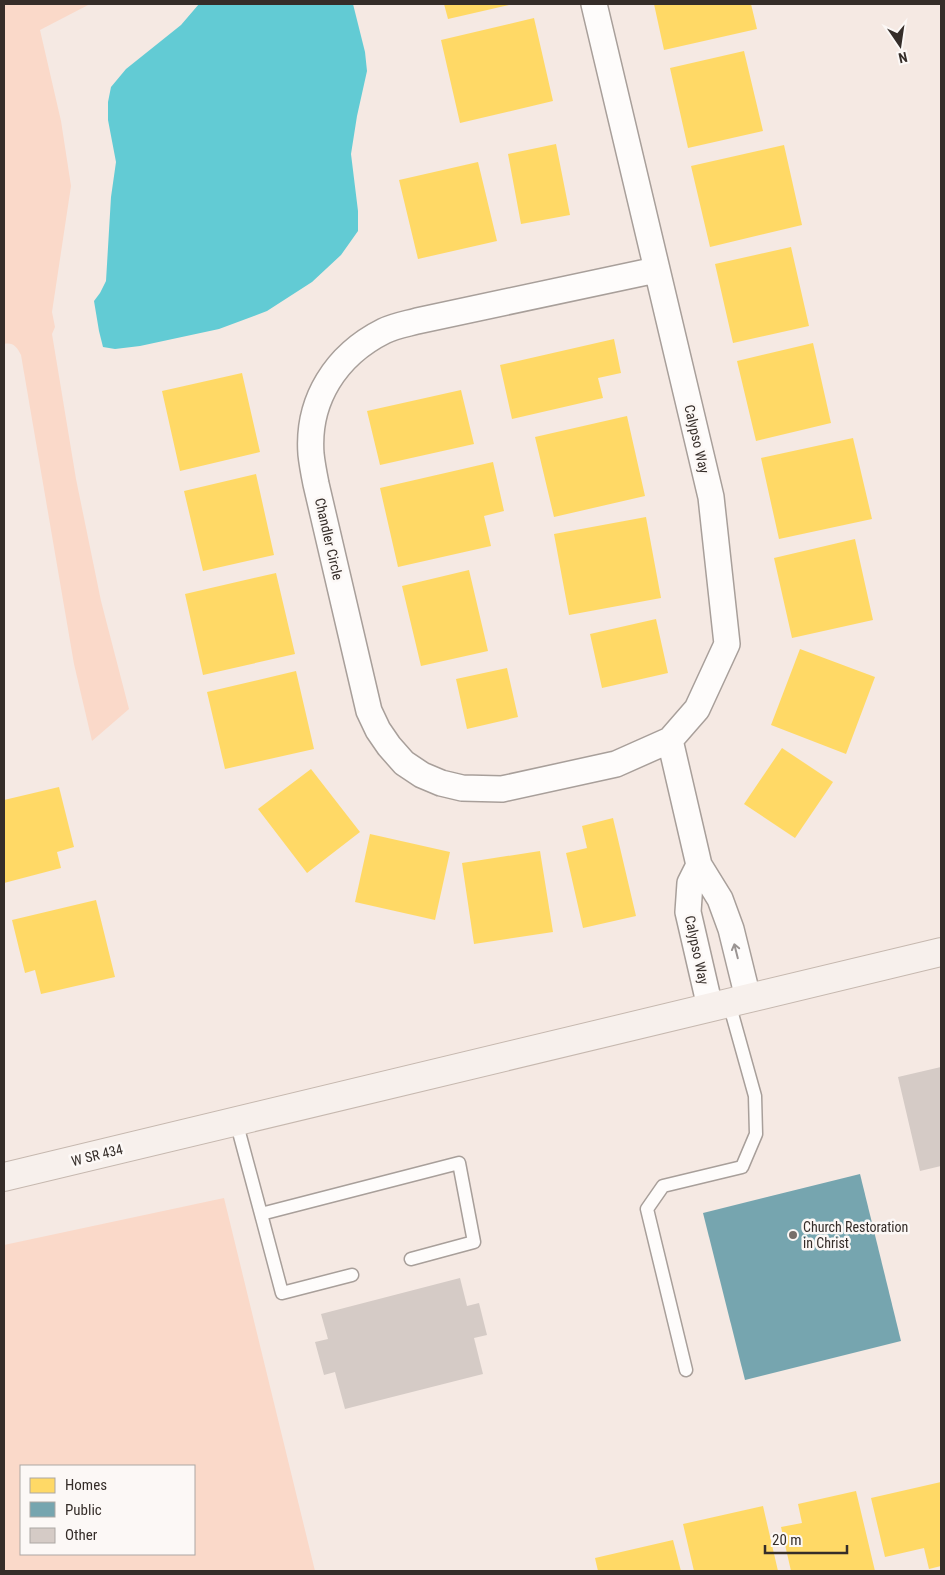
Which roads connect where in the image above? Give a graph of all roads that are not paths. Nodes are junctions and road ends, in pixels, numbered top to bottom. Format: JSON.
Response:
{"nodes":[{"id":1,"x":594,"y":4,"type":"edge"},
{"id":2,"x":656,"y":270,"type":"junction"},
{"id":3,"x":670,"y":740,"type":"junction"},
{"id":4,"x":699,"y":865,"type":"junction"},
{"id":5,"x":941,"y":952,"type":"edge"},
{"id":6,"x":729,"y":1002,"type":"junction"},
{"id":7,"x":236,"y":1121,"type":"junction"},
{"id":8,"x":4,"y":1177,"type":"edge"},
{"id":9,"x":261,"y":1214,"type":"junction"},
{"id":10,"x":412,"y":1258,"type":"dead end"},
{"id":11,"x":352,"y":1275,"type":"dead end"},
{"id":12,"x":686,"y":1370,"type":"dead end"}],
"edges":[{"from":1,"to":2,"type":"street","name":"Calypso Way"},
{"from":2,"to":3,"type":"street","name":"Calypso Way"},
{"from":2,"to":3,"type":"street","name":"Chandler Circle"},
{"from":3,"to":4,"type":"street"},
{"from":6,"to":4,"type":"street","one_way":true},
{"from":4,"to":6,"type":"street","name":"Calypso Way"},
{"from":5,"to":6,"type":"main road","name":"W SR 434"},
{"from":6,"to":7,"type":"main road","name":"W SR 434"},
{"from":6,"to":12,"type":"lane"},
{"from":7,"to":8,"type":"main road","name":"W SR 434"},
{"from":7,"to":9,"type":"lane"},
{"from":9,"to":10,"type":"lane"},
{"from":9,"to":11,"type":"lane"}]}
